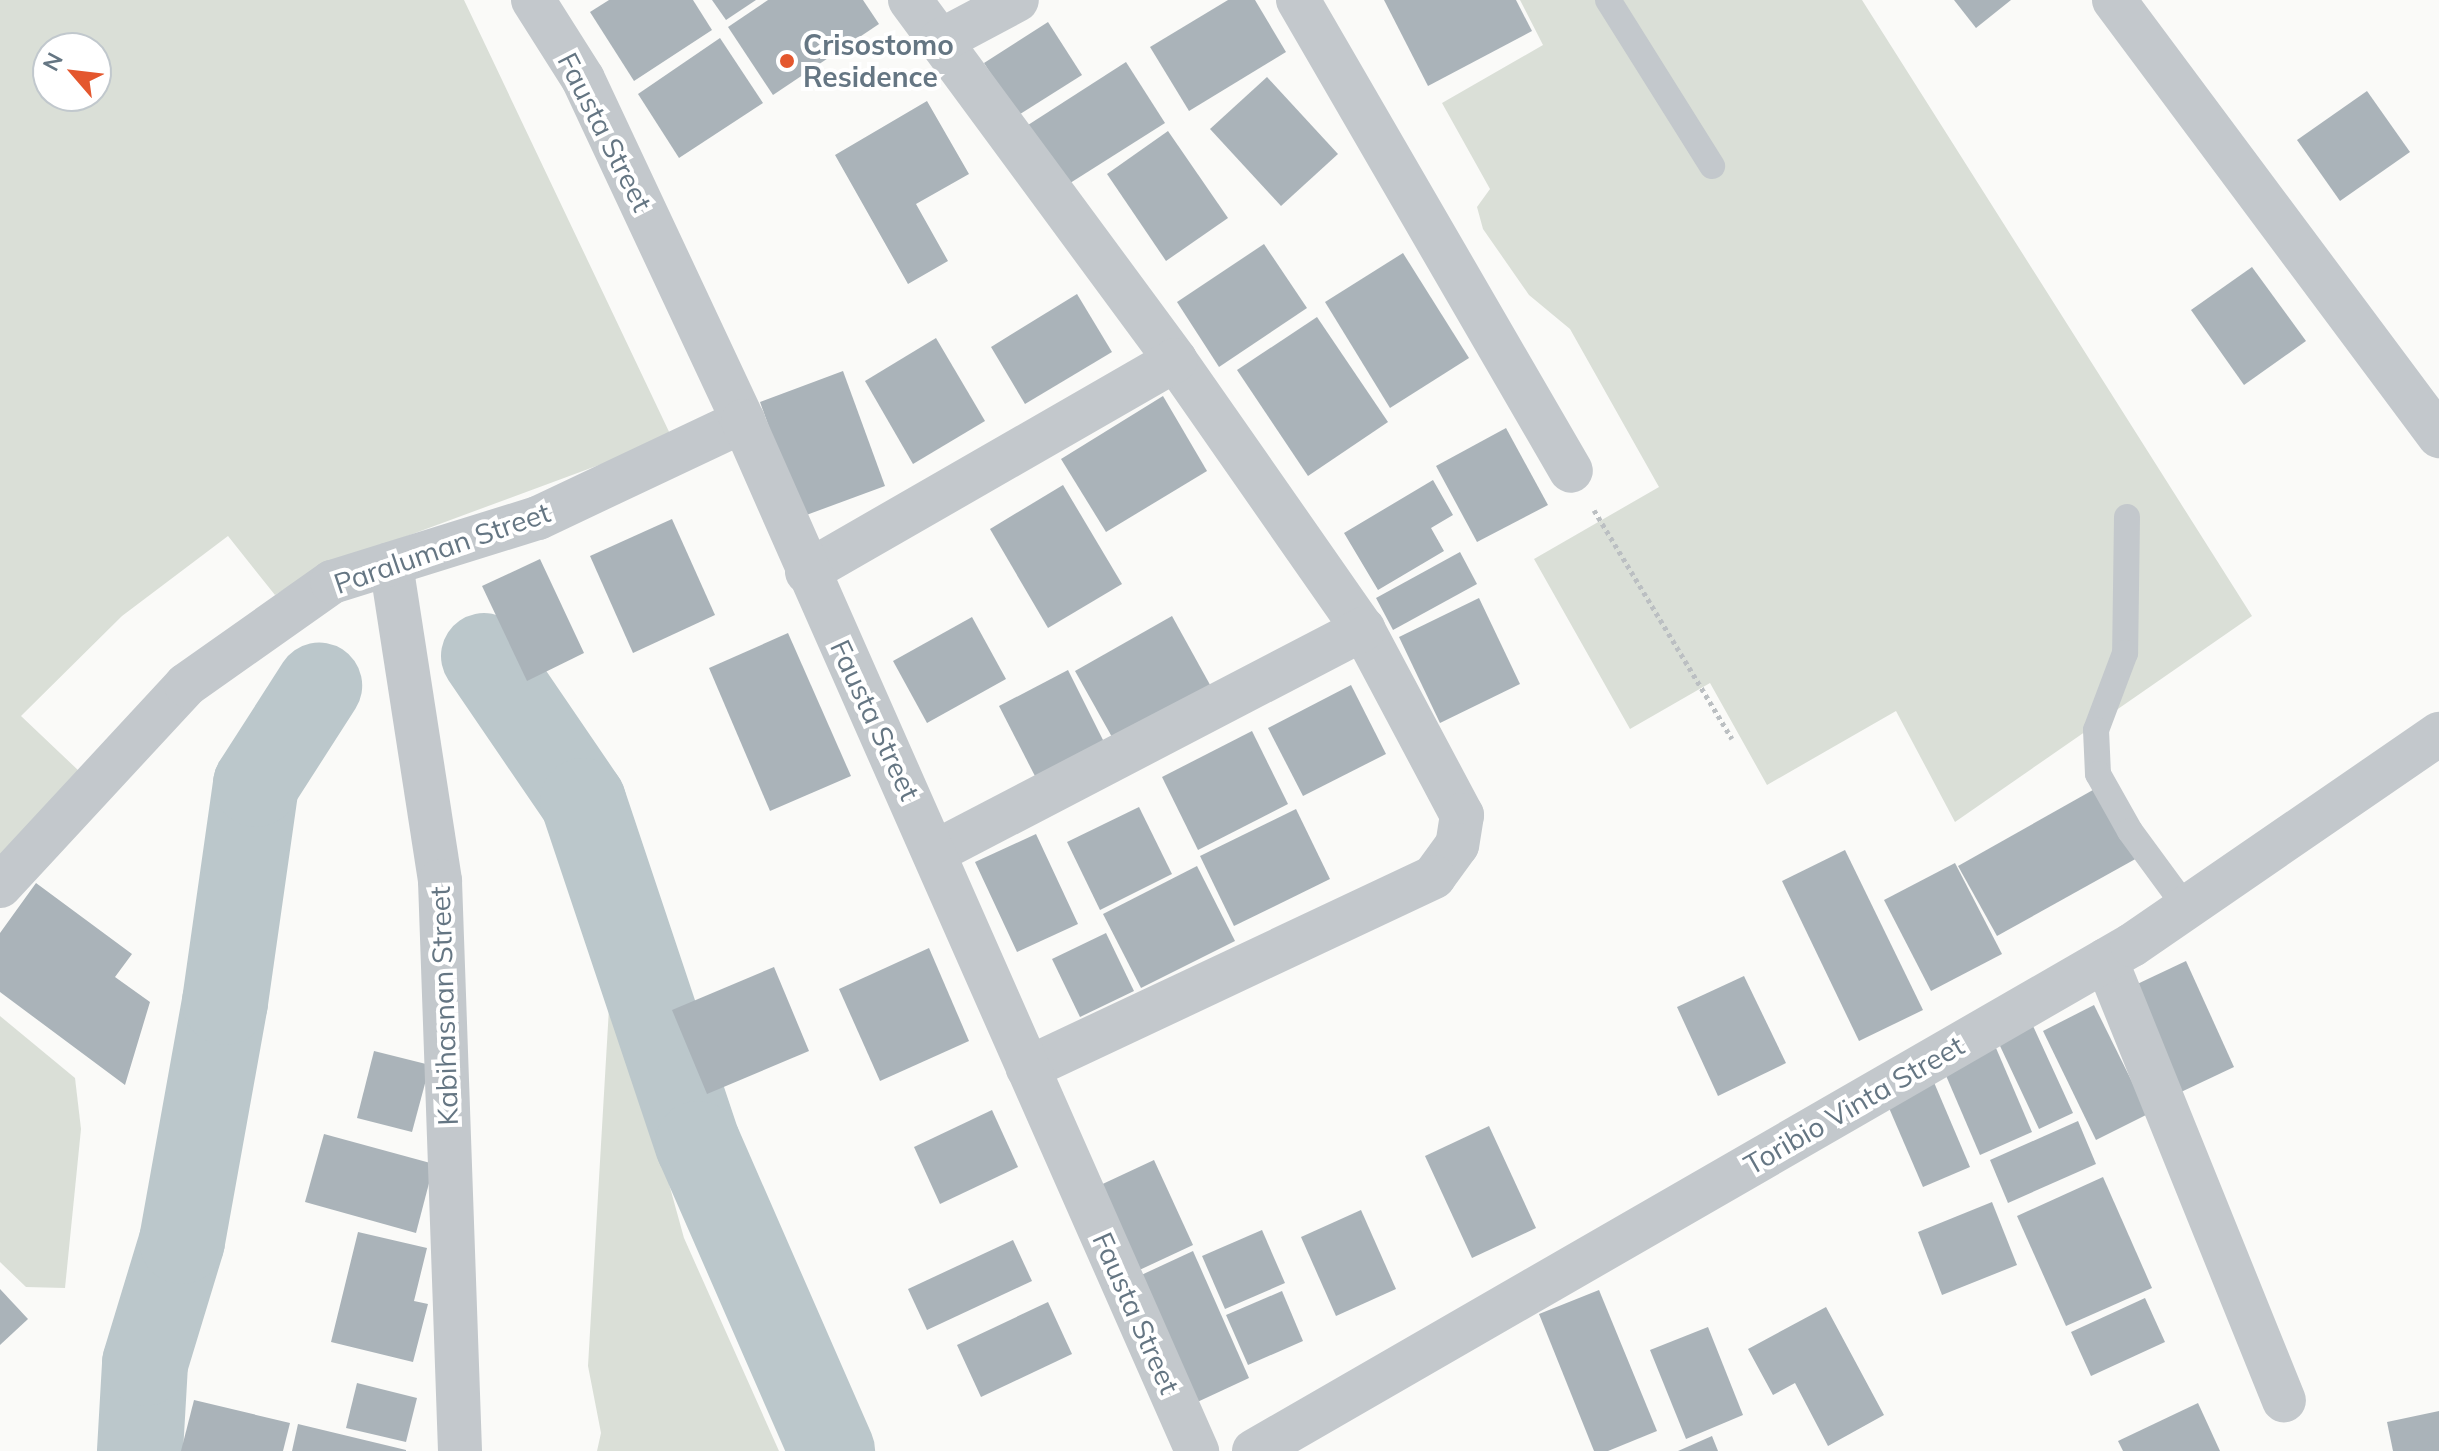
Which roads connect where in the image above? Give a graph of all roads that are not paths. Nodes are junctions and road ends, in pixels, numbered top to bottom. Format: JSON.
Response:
{"nodes":[{"id":1,"x":533,"y":0,"type":"edge"},
{"id":2,"x":910,"y":0,"type":"edge"},
{"id":3,"x":1017,"y":0,"type":"edge"},
{"id":4,"x":1298,"y":0,"type":"edge"},
{"id":5,"x":1608,"y":0,"type":"edge"},
{"id":6,"x":2114,"y":0,"type":"edge"},
{"id":7,"x":940,"y":41,"type":"junction"},
{"id":8,"x":1712,"y":166,"type":"dead end"},
{"id":9,"x":1175,"y":360,"type":"junction"},
{"id":10,"x":743,"y":421,"type":"junction"},
{"id":11,"x":2439,"y":436,"type":"edge"},
{"id":12,"x":1571,"y":471,"type":"road end"},
{"id":13,"x":2127,"y":517,"type":"dead end"},
{"id":14,"x":391,"y":564,"type":"junction"},
{"id":15,"x":807,"y":572,"type":"junction"},
{"id":16,"x":1363,"y":629,"type":"junction"},
{"id":17,"x":2439,"y":734,"type":"edge"},
{"id":18,"x":935,"y":852,"type":"junction"},
{"id":19,"x":0,"y":886,"type":"edge"},
{"id":20,"x":2185,"y":906,"type":"junction"},
{"id":21,"x":2106,"y":960,"type":"junction"},
{"id":22,"x":1028,"y":1068,"type":"junction"},
{"id":23,"x":2284,"y":1400,"type":"dead end"},
{"id":24,"x":460,"y":1451,"type":"edge"},
{"id":25,"x":1197,"y":1451,"type":"edge"},
{"id":26,"x":1254,"y":1451,"type":"edge"}],
"edges":[{"from":1,"to":10,"type":"street","name":"Fausta Street"},
{"from":2,"to":7,"type":"street"},
{"from":3,"to":7,"type":"street"},
{"from":4,"to":12,"type":"street"},
{"from":5,"to":8,"type":"lane"},
{"from":6,"to":11,"type":"street"},
{"from":7,"to":9,"type":"street"},
{"from":9,"to":15,"type":"street"},
{"from":9,"to":16,"type":"street"},
{"from":10,"to":14,"type":"street","name":"Paraluman Street"},
{"from":10,"to":15,"type":"street","name":"Fausta Street"},
{"from":13,"to":20,"type":"lane"},
{"from":14,"to":19,"type":"street","name":"Paraluman Street"},
{"from":14,"to":24,"type":"street","name":"Kabihasnan Street"},
{"from":15,"to":18,"type":"street","name":"Fausta Street"},
{"from":16,"to":18,"type":"street"},
{"from":16,"to":22,"type":"street"},
{"from":17,"to":20,"type":"street","name":"Toribio Vinta Street"},
{"from":18,"to":22,"type":"street","name":"Fausta Street"},
{"from":20,"to":21,"type":"street","name":"Toribio Vinta Street"},
{"from":21,"to":23,"type":"street"},
{"from":21,"to":26,"type":"street","name":"Toribio Vinta Street"},
{"from":22,"to":25,"type":"street","name":"Fausta Street"}]}
